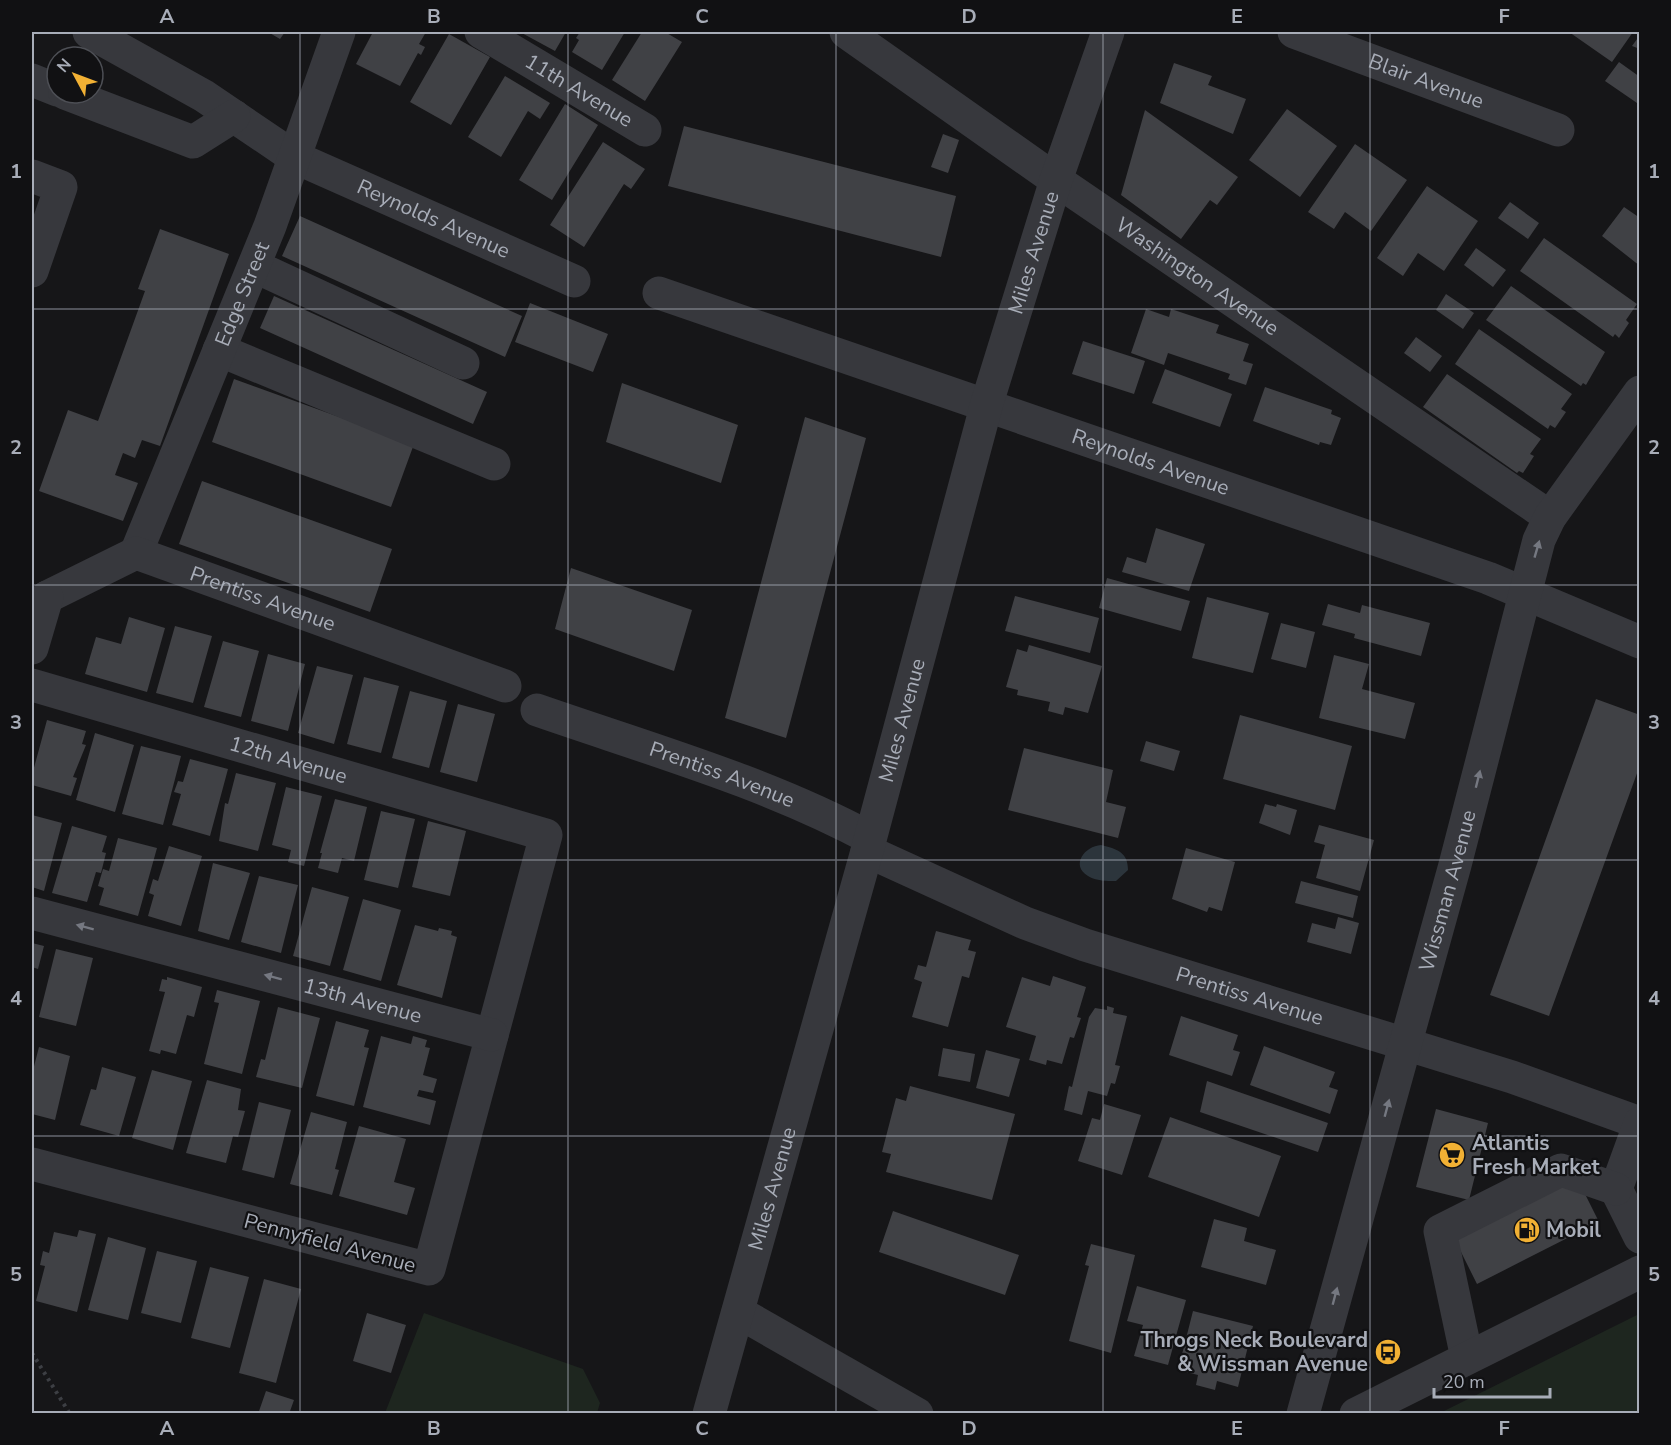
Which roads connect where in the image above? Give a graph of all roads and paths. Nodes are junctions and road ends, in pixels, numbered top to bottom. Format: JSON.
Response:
{"nodes":[{"id":1,"x":88,"y":32,"type":"edge"},
{"id":2,"x":339,"y":32,"type":"edge"},
{"id":3,"x":481,"y":32,"type":"edge"},
{"id":4,"x":846,"y":32,"type":"edge"},
{"id":5,"x":1108,"y":32,"type":"edge"},
{"id":6,"x":1294,"y":32,"type":"edge"},
{"id":7,"x":96,"y":105,"type":"edge"},
{"id":8,"x":234,"y":116,"type":"junction"},
{"id":9,"x":645,"y":130,"type":"dead end"},
{"id":10,"x":1558,"y":130,"type":"dead end"},
{"id":11,"x":294,"y":157,"type":"junction"},
{"id":12,"x":32,"y":176,"type":"edge"},
{"id":13,"x":1056,"y":180,"type":"junction"},
{"id":14,"x":35,"y":250,"type":"edge"},
{"id":15,"x":254,"y":266,"type":"junction"},
{"id":16,"x":574,"y":281,"type":"dead end"},
{"id":17,"x":659,"y":292,"type":"dead end"},
{"id":18,"x":219,"y":350,"type":"junction"},
{"id":19,"x":464,"y":363,"type":"dead end"},
{"id":20,"x":1640,"y":392,"type":"edge"},
{"id":21,"x":987,"y":403,"type":"junction"},
{"id":22,"x":494,"y":464,"type":"dead end"},
{"id":23,"x":1550,"y":517,"type":"junction"},
{"id":24,"x":136,"y":553,"type":"junction"},
{"id":25,"x":39,"y":589,"type":"edge"},
{"id":26,"x":1525,"y":594,"type":"junction"},
{"id":27,"x":1640,"y":642,"type":"edge"},
{"id":28,"x":32,"y":648,"type":"edge"},
{"id":29,"x":32,"y":685,"type":"edge"},
{"id":30,"x":505,"y":686,"type":"dead end"},
{"id":31,"x":537,"y":710,"type":"dead end"},
{"id":32,"x":868,"y":844,"type":"junction"},
{"id":33,"x":32,"y":913,"type":"edge"},
{"id":34,"x":492,"y":1035,"type":"junction"},
{"id":35,"x":1405,"y":1044,"type":"junction"},
{"id":36,"x":1640,"y":1123,"type":"edge"},
{"id":37,"x":32,"y":1164,"type":"edge"},
{"id":38,"x":1616,"y":1189,"type":"junction"},
{"id":39,"x":1640,"y":1237,"type":"edge"},
{"id":40,"x":1640,"y":1272,"type":"edge"},
{"id":41,"x":738,"y":1312,"type":"junction"},
{"id":42,"x":32,"y":1353,"type":"edge"},
{"id":43,"x":1467,"y":1358,"type":"junction"},
{"id":44,"x":70,"y":1413,"type":"edge"},
{"id":45,"x":709,"y":1413,"type":"edge"},
{"id":46,"x":917,"y":1413,"type":"edge"},
{"id":47,"x":1303,"y":1413,"type":"edge"},
{"id":48,"x":1356,"y":1413,"type":"edge"}],
"edges":[{"from":1,"to":8,"type":"street","name":"Reynolds Avenue"},
{"from":2,"to":11,"type":"street","name":"Edge Street"},
{"from":3,"to":9,"type":"street","name":"11th Avenue"},
{"from":4,"to":13,"type":"street","name":"Washington Avenue"},
{"from":5,"to":13,"type":"street","name":"Miles Avenue"},
{"from":6,"to":10,"type":"street","name":"Blair Avenue"},
{"from":7,"to":8,"type":"street"},
{"from":8,"to":11,"type":"street","name":"Reynolds Avenue"},
{"from":11,"to":15,"type":"street","name":"Edge Street"},
{"from":11,"to":16,"type":"street","name":"Reynolds Avenue"},
{"from":12,"to":14,"type":"street"},
{"from":13,"to":21,"type":"street","name":"Miles Avenue"},
{"from":13,"to":23,"type":"street","name":"Washington Avenue"},
{"from":15,"to":18,"type":"street","name":"Edge Street"},
{"from":15,"to":19,"type":"street"},
{"from":17,"to":21,"type":"street","name":"Reynolds Avenue"},
{"from":18,"to":22,"type":"street"},
{"from":18,"to":24,"type":"street","name":"Edge Street"},
{"from":20,"to":23,"type":"street","name":"Wissman Avenue"},
{"from":21,"to":26,"type":"street","name":"Reynolds Avenue"},
{"from":21,"to":32,"type":"street","name":"Miles Avenue"},
{"from":26,"to":23,"type":"street","name":"Wissman Avenue","one_way":true},
{"from":24,"to":25,"type":"street"},
{"from":24,"to":30,"type":"street","name":"Prentiss Avenue"},
{"from":25,"to":28,"type":"street"},
{"from":26,"to":27,"type":"street","name":"Reynolds Avenue"},
{"from":35,"to":26,"type":"street","name":"Wissman Avenue","one_way":true},
{"from":29,"to":34,"type":"street","name":"12th Avenue"},
{"from":31,"to":32,"type":"street","name":"Prentiss Avenue"},
{"from":32,"to":35,"type":"street","name":"Prentiss Avenue"},
{"from":32,"to":41,"type":"street","name":"Miles Avenue"},
{"from":34,"to":33,"type":"street","name":"13th Avenue","one_way":true},
{"from":34,"to":37,"type":"street","name":"Pennyfield Avenue"},
{"from":35,"to":36,"type":"street","name":"Prentiss Avenue"},
{"from":47,"to":35,"type":"street","name":"Wissman Avenue","one_way":true},
{"from":36,"to":38,"type":"street"},
{"from":38,"to":39,"type":"street"},
{"from":38,"to":43,"type":"street"},
{"from":40,"to":43,"type":"street"},
{"from":41,"to":45,"type":"street","name":"Miles Avenue"},
{"from":41,"to":46,"type":"street"},
{"from":42,"to":44,"type":"path"},
{"from":43,"to":48,"type":"street"}]}
